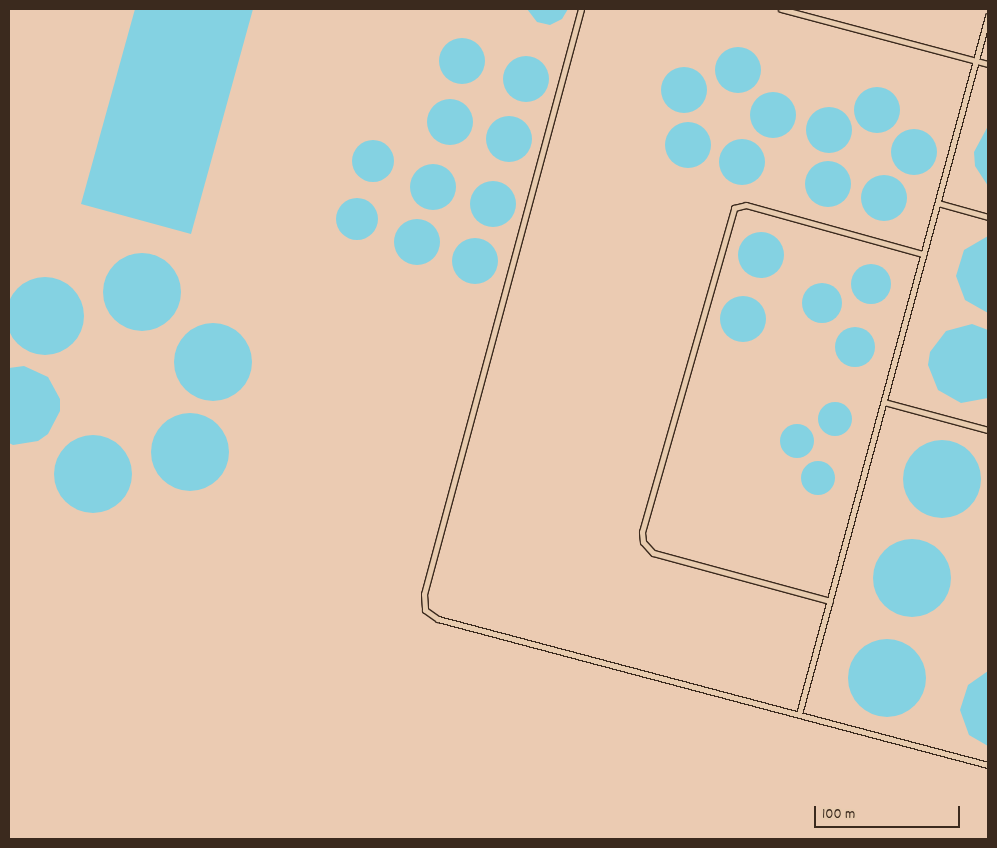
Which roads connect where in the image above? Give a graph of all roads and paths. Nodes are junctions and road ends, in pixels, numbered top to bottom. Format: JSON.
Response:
{"nodes":[{"id":1,"x":581,"y":9,"type":"edge"},
{"id":2,"x":781,"y":9,"type":"edge"},
{"id":3,"x":988,"y":16,"type":"edge"},
{"id":4,"x":977,"y":61,"type":"junction"},
{"id":5,"x":988,"y":64,"type":"edge"},
{"id":6,"x":938,"y":203,"type":"junction"},
{"id":7,"x":988,"y":217,"type":"edge"},
{"id":8,"x":923,"y":254,"type":"junction"},
{"id":9,"x":884,"y":402,"type":"junction"},
{"id":10,"x":988,"y":430,"type":"edge"},
{"id":11,"x":830,"y":601,"type":"junction"},
{"id":12,"x":799,"y":714,"type":"junction"},
{"id":13,"x":988,"y":765,"type":"edge"}],
"edges":[{"from":1,"to":12,"type":"lane"},
{"from":2,"to":4,"type":"lane"},
{"from":3,"to":4,"type":"lane"},
{"from":4,"to":5,"type":"lane"},
{"from":4,"to":6,"type":"lane"},
{"from":6,"to":7,"type":"lane"},
{"from":6,"to":8,"type":"lane"},
{"from":8,"to":9,"type":"lane"},
{"from":8,"to":11,"type":"lane"},
{"from":9,"to":10,"type":"lane"},
{"from":9,"to":11,"type":"lane"},
{"from":11,"to":12,"type":"lane"},
{"from":12,"to":13,"type":"lane"}]}
